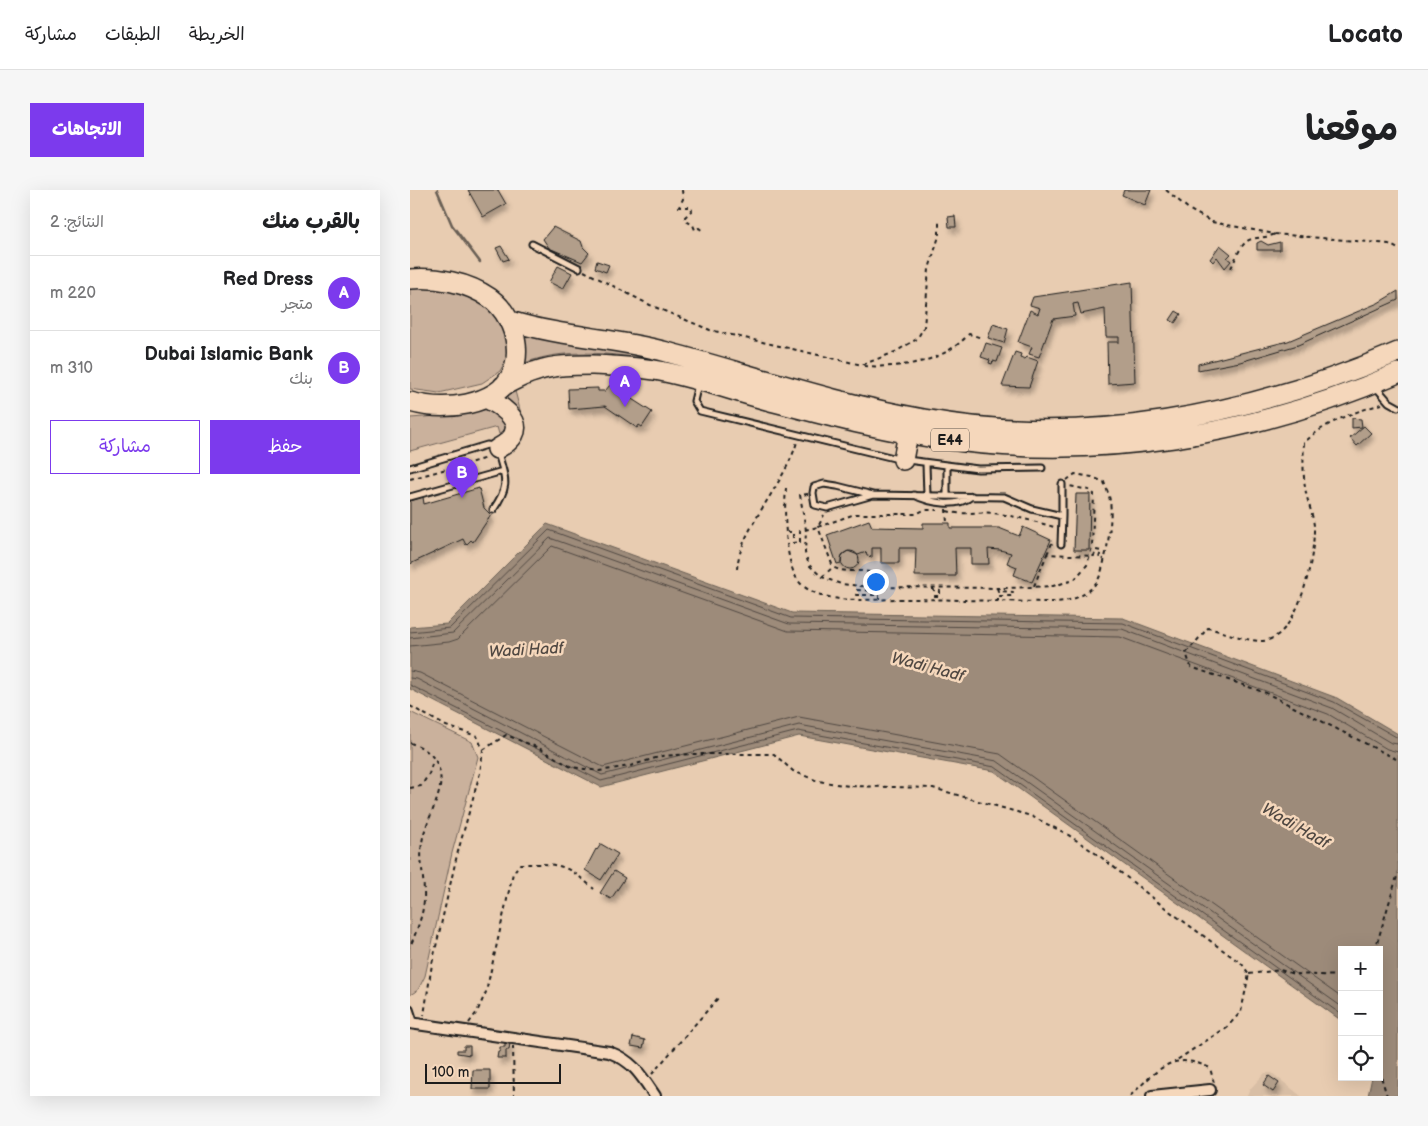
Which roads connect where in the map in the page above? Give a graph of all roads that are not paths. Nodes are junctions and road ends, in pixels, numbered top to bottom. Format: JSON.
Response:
{"nodes":[{"id":1,"x":532,"y":244,"type":"dead end"},
{"id":2,"x":579,"y":268,"type":"road end"},
{"id":3,"x":410,"y":279,"type":"edge"},
{"id":4,"x":510,"y":321,"type":"junction"},
{"id":5,"x":1398,"y":352,"type":"edge"},
{"id":6,"x":702,"y":372,"type":"junction"},
{"id":7,"x":1398,"y":373,"type":"edge"},
{"id":8,"x":1373,"y":384,"type":"junction"},
{"id":9,"x":503,"y":386,"type":"junction"},
{"id":10,"x":486,"y":398,"type":"junction"},
{"id":11,"x":410,"y":402,"type":"edge"},
{"id":12,"x":1398,"y":407,"type":"edge"},
{"id":13,"x":908,"y":433,"type":"junction"},
{"id":14,"x":494,"y":447,"type":"junction"},
{"id":15,"x":902,"y":460,"type":"junction"},
{"id":16,"x":926,"y":464,"type":"junction"},
{"id":17,"x":946,"y":466,"type":"junction"},
{"id":18,"x":410,"y":468,"type":"edge"},
{"id":19,"x":1042,"y":468,"type":"dead end"},
{"id":20,"x":503,"y":471,"type":"junction"},
{"id":21,"x":1062,"y":484,"type":"road end"},
{"id":22,"x":872,"y":494,"type":"junction"},
{"id":23,"x":927,"y":494,"type":"junction"},
{"id":24,"x":913,"y":495,"type":"junction"},
{"id":25,"x":947,"y":495,"type":"junction"},
{"id":26,"x":972,"y":496,"type":"junction"},
{"id":27,"x":410,"y":497,"type":"edge"},
{"id":28,"x":493,"y":510,"type":"dead end"},
{"id":29,"x":1062,"y":516,"type":"junction"},
{"id":30,"x":1061,"y":544,"type":"dead end"},
{"id":31,"x":410,"y":1009,"type":"edge"},
{"id":32,"x":416,"y":1024,"type":"edge"},
{"id":33,"x":1210,"y":1093,"type":"edge"},
{"id":34,"x":655,"y":1096,"type":"edge"},
{"id":35,"x":1152,"y":1096,"type":"edge"}],
"edges":[{"from":1,"to":2,"type":"lane"},
{"from":3,"to":4,"type":"highway"},
{"from":4,"to":6,"type":"highway","number":"E44"},
{"from":4,"to":9,"type":"highway"},
{"from":5,"to":6,"type":"highway","number":"E44"},
{"from":6,"to":9,"type":"highway","number":"E44"},
{"from":6,"to":13,"type":"highway","number":"E44"},
{"from":6,"to":15,"type":"lane"},
{"from":7,"to":8,"type":"highway","number":"E44"},
{"from":8,"to":12,"type":"lane"},
{"from":8,"to":13,"type":"highway","number":"E44"},
{"from":9,"to":10,"type":"highway"},
{"from":10,"to":11,"type":"highway"},
{"from":10,"to":14,"type":"highway"},
{"from":13,"to":15,"type":"highway"},
{"from":14,"to":18,"type":"lane"},
{"from":14,"to":20,"type":"lane"},
{"from":15,"to":16,"type":"lane"},
{"from":16,"to":17,"type":"lane"},
{"from":16,"to":23,"type":"lane"},
{"from":17,"to":19,"type":"lane"},
{"from":17,"to":25,"type":"lane"},
{"from":20,"to":27,"type":"lane"},
{"from":20,"to":28,"type":"lane"},
{"from":21,"to":29,"type":"lane"},
{"from":22,"to":22,"type":"lane"},
{"from":22,"to":24,"type":"lane"},
{"from":23,"to":24,"type":"lane"},
{"from":23,"to":25,"type":"lane"},
{"from":24,"to":26,"type":"lane"},
{"from":25,"to":26,"type":"lane"},
{"from":26,"to":29,"type":"lane"},
{"from":29,"to":30,"type":"lane"},
{"from":31,"to":32,"type":"lane"},
{"from":32,"to":34,"type":"street"},
{"from":33,"to":35,"type":"street"}]}
